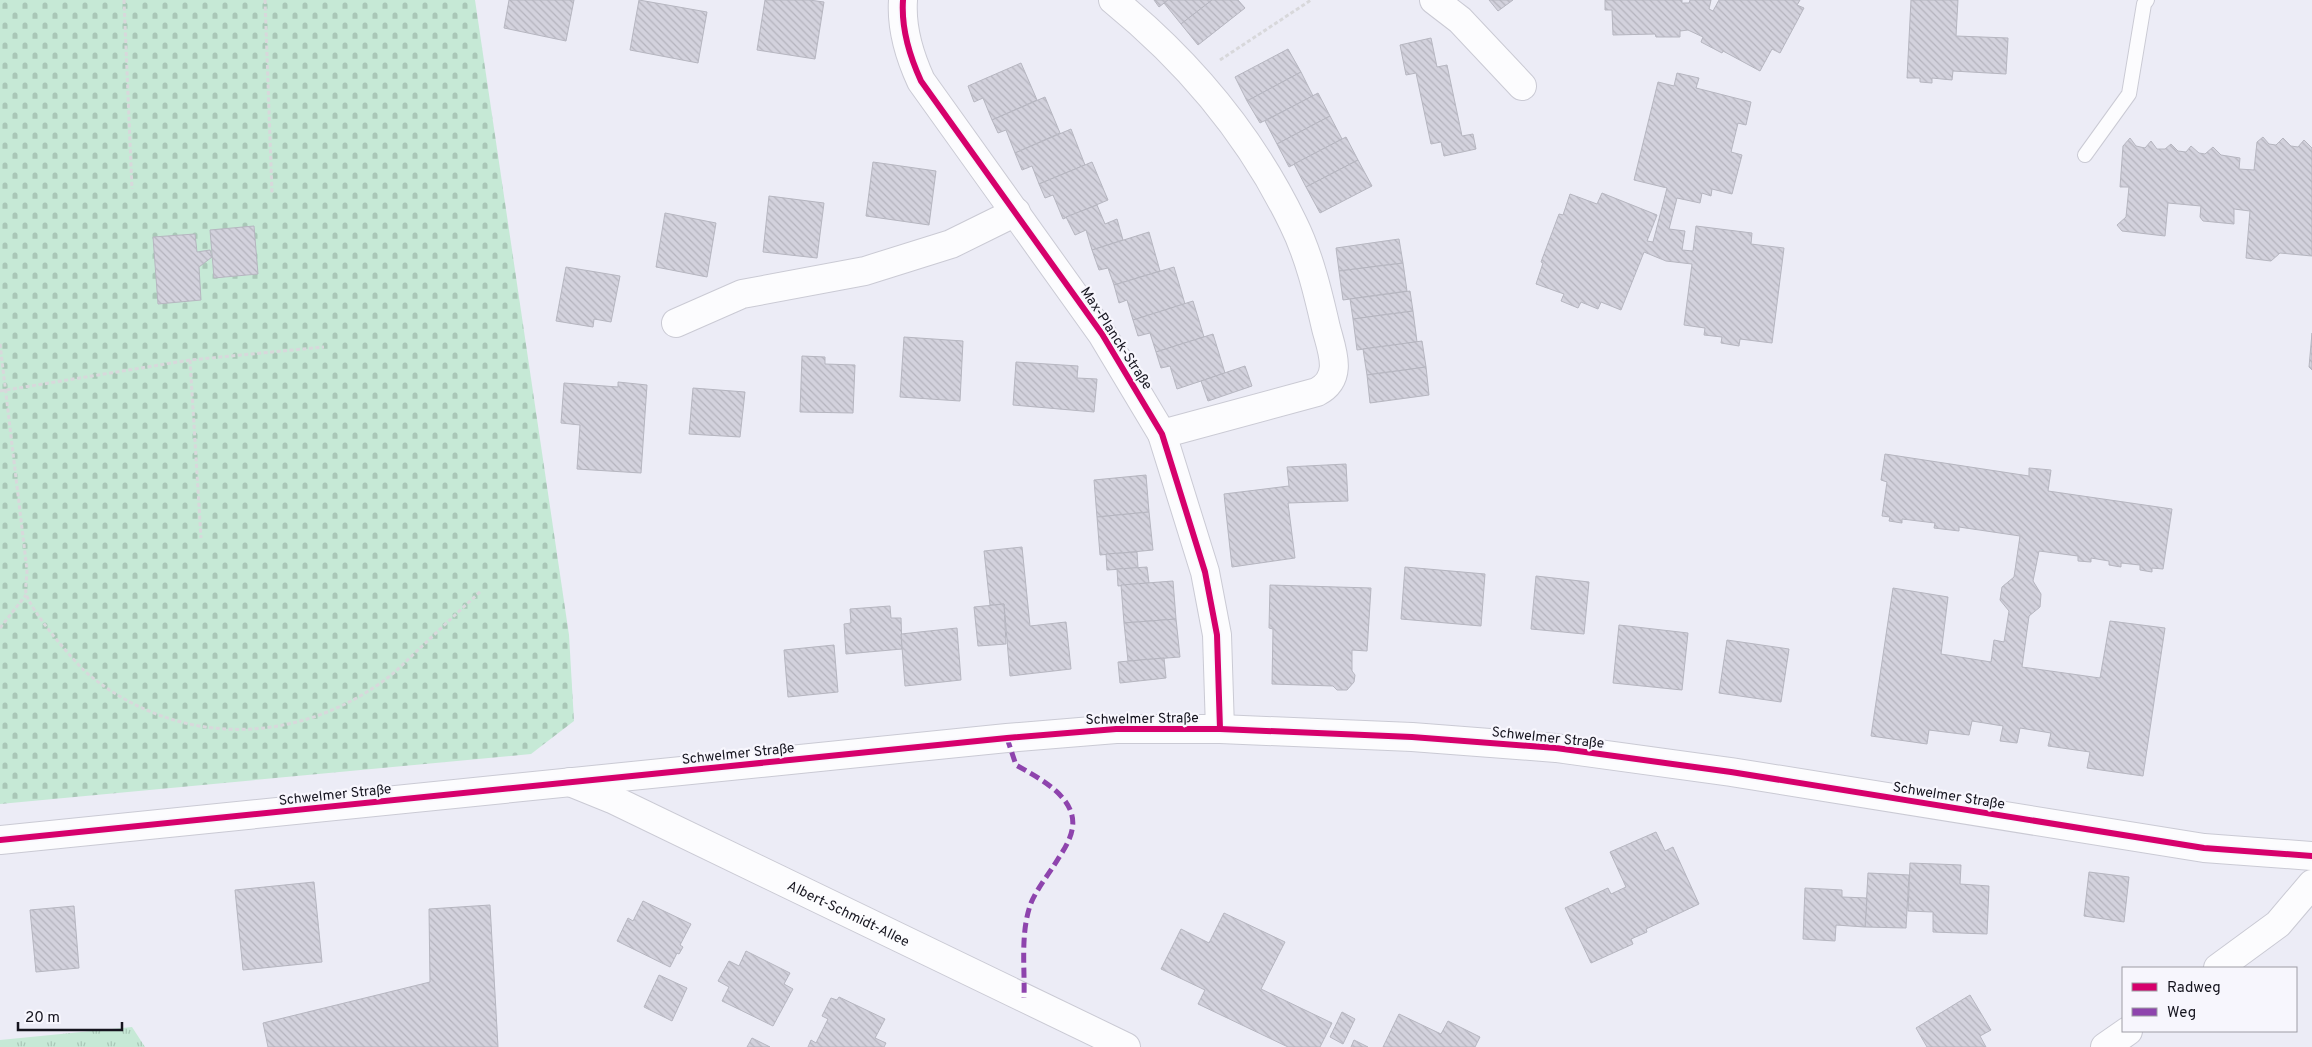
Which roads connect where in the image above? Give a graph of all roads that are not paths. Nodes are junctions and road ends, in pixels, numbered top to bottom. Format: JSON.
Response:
{"nodes":[{"id":1,"x":903,"y":0,"type":"edge"},
{"id":2,"x":1113,"y":0,"type":"edge"},
{"id":3,"x":1434,"y":0,"type":"edge"},
{"id":4,"x":2148,"y":0,"type":"edge"},
{"id":5,"x":1522,"y":86,"type":"dead end"},
{"id":6,"x":2085,"y":155,"type":"dead end"},
{"id":7,"x":1016,"y":212,"type":"junction"},
{"id":8,"x":676,"y":323,"type":"dead end"},
{"id":9,"x":1162,"y":434,"type":"junction"},
{"id":10,"x":1220,"y":729,"type":"junction"},
{"id":11,"x":570,"y":782,"type":"junction"},
{"id":12,"x":0,"y":840,"type":"edge"},
{"id":13,"x":2312,"y":856,"type":"edge"},
{"id":14,"x":2312,"y":884,"type":"edge"},
{"id":15,"x":2219,"y":967,"type":"edge"},
{"id":16,"x":2127,"y":1032,"type":"edge"},
{"id":17,"x":1126,"y":1047,"type":"edge"},
{"id":18,"x":2105,"y":1047,"type":"edge"}],
"edges":[{"from":1,"to":7,"type":"street","name":"Max-Planck-Straße"},
{"from":2,"to":9,"type":"street"},
{"from":3,"to":5,"type":"street"},
{"from":4,"to":6,"type":"lane"},
{"from":7,"to":8,"type":"street"},
{"from":7,"to":9,"type":"street","name":"Max-Planck-Straße"},
{"from":9,"to":10,"type":"street","name":"Max-Planck-Straße"},
{"from":10,"to":11,"type":"street","name":"Schwelmer Straße"},
{"from":10,"to":13,"type":"street","name":"Schwelmer Straße"},
{"from":11,"to":12,"type":"street","name":"Schwelmer Straße"},
{"from":11,"to":17,"type":"street","name":"Albert-Schmidt-Allee"},
{"from":14,"to":15,"type":"street"},
{"from":16,"to":18,"type":"street"}]}
